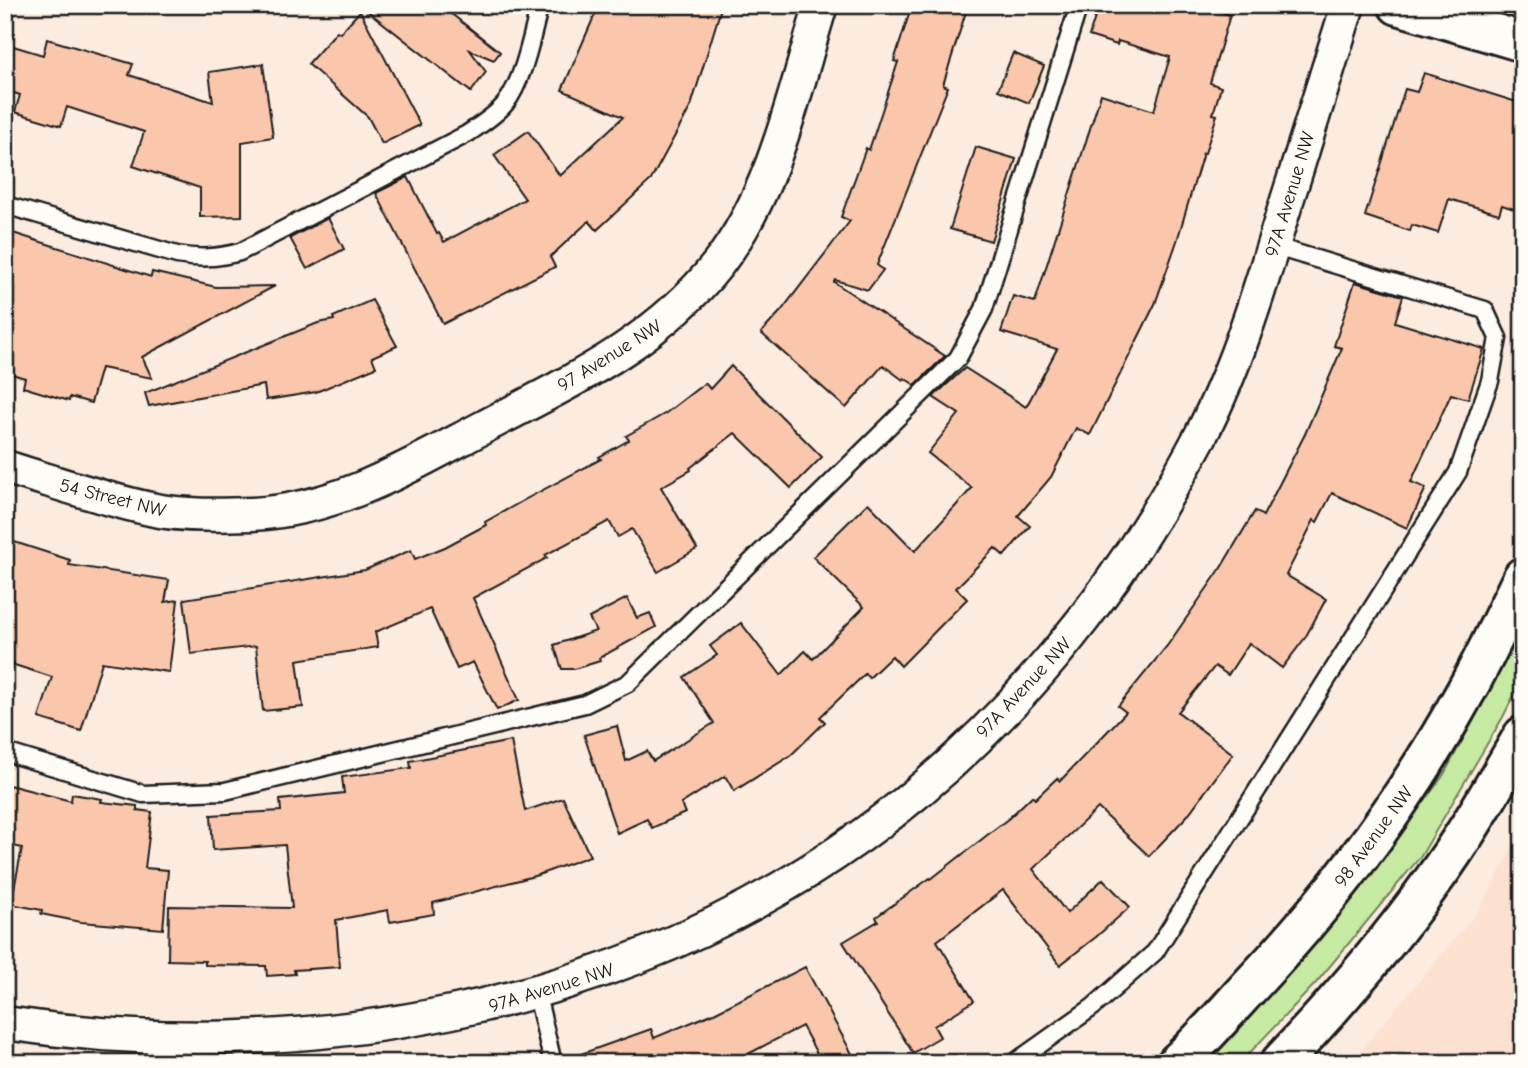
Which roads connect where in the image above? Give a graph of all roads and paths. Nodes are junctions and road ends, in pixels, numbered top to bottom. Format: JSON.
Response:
{"nodes":[{"id":1,"x":540,"y":5,"type":"edge"},
{"id":2,"x":821,"y":5,"type":"edge"},
{"id":3,"x":1079,"y":5,"type":"edge"},
{"id":4,"x":1348,"y":5,"type":"edge"},
{"id":5,"x":1398,"y":5,"type":"edge"},
{"id":6,"x":1523,"y":42,"type":"edge"},
{"id":7,"x":5,"y":205,"type":"edge"},
{"id":8,"x":1273,"y":246,"type":"junction"},
{"id":9,"x":5,"y":467,"type":"edge"},
{"id":10,"x":386,"y":478,"type":"joint"},
{"id":11,"x":1523,"y":577,"type":"edge"},
{"id":12,"x":1523,"y":736,"type":"edge"},
{"id":13,"x":5,"y":752,"type":"edge"},
{"id":14,"x":537,"y":995,"type":"junction"},
{"id":15,"x":5,"y":1023,"type":"edge"},
{"id":16,"x":553,"y":1063,"type":"edge"},
{"id":17,"x":1014,"y":1063,"type":"edge"},
{"id":18,"x":1177,"y":1063,"type":"edge"},
{"id":19,"x":1280,"y":1063,"type":"edge"}],
"edges":[{"from":1,"to":7,"type":"lane"},
{"from":2,"to":10,"type":"street","name":"97 Avenue NW"},
{"from":3,"to":13,"type":"lane"},
{"from":4,"to":8,"type":"street","name":"97A Avenue NW"},
{"from":5,"to":6,"type":"main road"},
{"from":8,"to":14,"type":"street","name":"97A Avenue NW"},
{"from":8,"to":17,"type":"lane"},
{"from":9,"to":10,"type":"street","name":"54 Street NW"},
{"from":11,"to":18,"type":"main road","name":"98 Avenue NW"},
{"from":12,"to":19,"type":"main road"},
{"from":14,"to":15,"type":"street","name":"97A Avenue NW"},
{"from":14,"to":16,"type":"lane"}]}
